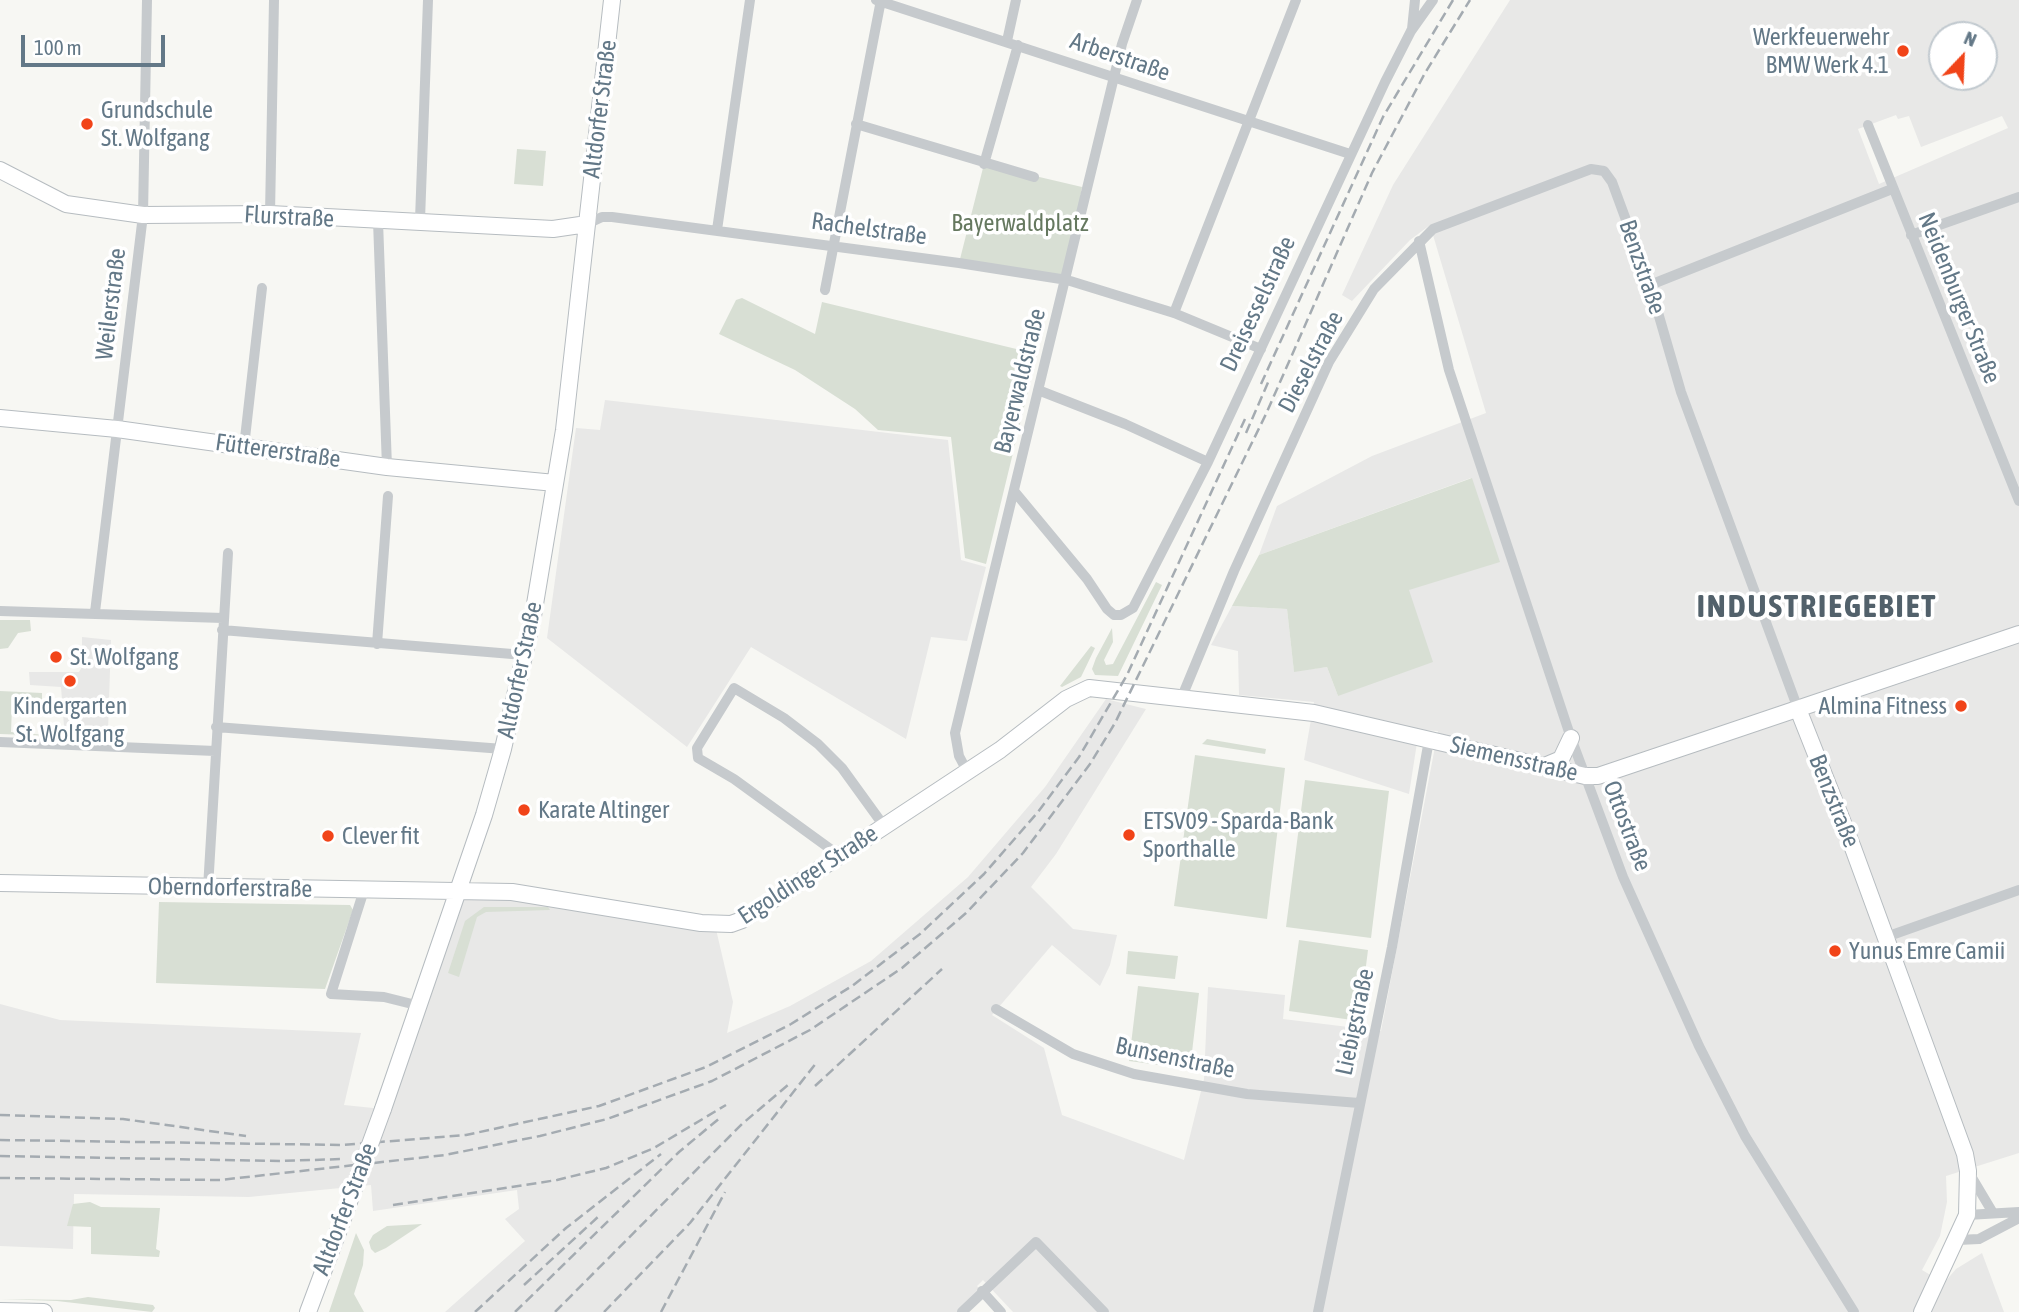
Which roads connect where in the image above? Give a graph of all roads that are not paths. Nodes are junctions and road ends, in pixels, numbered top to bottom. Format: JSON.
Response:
{"nodes":[{"id":1,"x":147,"y":0,"type":"edge"},
{"id":2,"x":274,"y":0,"type":"edge"},
{"id":3,"x":428,"y":0,"type":"edge"},
{"id":4,"x":612,"y":0,"type":"edge"},
{"id":5,"x":750,"y":0,"type":"edge"},
{"id":6,"x":879,"y":0,"type":"edge"},
{"id":7,"x":1016,"y":0,"type":"edge"},
{"id":8,"x":1136,"y":0,"type":"edge"},
{"id":9,"x":1296,"y":0,"type":"edge"},
{"id":10,"x":1415,"y":0,"type":"edge"},
{"id":11,"x":1433,"y":0,"type":"edge"},
{"id":12,"x":1411,"y":31,"type":"junction"},
{"id":13,"x":1013,"y":43,"type":"junction"},
{"id":14,"x":1114,"y":78,"type":"junction"},
{"id":15,"x":1247,"y":121,"type":"junction"},
{"id":16,"x":856,"y":124,"type":"junction"},
{"id":17,"x":1868,"y":125,"type":"dead end"},
{"id":18,"x":1350,"y":154,"type":"junction"},
{"id":19,"x":984,"y":164,"type":"junction"},
{"id":20,"x":0,"y":170,"type":"edge"},
{"id":21,"x":1604,"y":171,"type":"joint"},
{"id":22,"x":1034,"y":177,"type":"dead end"},
{"id":23,"x":1892,"y":189,"type":"junction"},
{"id":24,"x":2019,"y":197,"type":"edge"},
{"id":25,"x":270,"y":214,"type":"junction"},
{"id":26,"x":143,"y":215,"type":"junction"},
{"id":27,"x":419,"y":220,"type":"junction"},
{"id":28,"x":378,"y":221,"type":"junction"},
{"id":29,"x":587,"y":224,"type":"junction"},
{"id":30,"x":717,"y":230,"type":"junction"},
{"id":31,"x":1911,"y":235,"type":"junction"},
{"id":32,"x":1419,"y":241,"type":"junction"},
{"id":33,"x":832,"y":246,"type":"junction"},
{"id":34,"x":1067,"y":280,"type":"junction"},
{"id":35,"x":1650,"y":285,"type":"junction"},
{"id":36,"x":262,"y":288,"type":"dead end"},
{"id":37,"x":825,"y":290,"type":"dead end"},
{"id":38,"x":1174,"y":313,"type":"junction"},
{"id":39,"x":1261,"y":349,"type":"junction"},
{"id":40,"x":1038,"y":390,"type":"junction"},
{"id":41,"x":0,"y":418,"type":"edge"},
{"id":42,"x":117,"y":429,"type":"junction"},
{"id":43,"x":244,"y":447,"type":"junction"},
{"id":44,"x":1208,"y":462,"type":"junction"},
{"id":45,"x":387,"y":467,"type":"junction"},
{"id":46,"x":555,"y":483,"type":"junction"},
{"id":47,"x":1014,"y":491,"type":"junction"},
{"id":48,"x":388,"y":496,"type":"dead end"},
{"id":49,"x":2019,"y":501,"type":"edge"},
{"id":50,"x":228,"y":553,"type":"dead end"},
{"id":51,"x":0,"y":611,"type":"edge"},
{"id":52,"x":95,"y":612,"type":"junction"},
{"id":53,"x":223,"y":624,"type":"junction"},
{"id":54,"x":2019,"y":634,"type":"edge"},
{"id":55,"x":377,"y":644,"type":"junction"},
{"id":56,"x":524,"y":655,"type":"junction"},
{"id":57,"x":1116,"y":689,"type":"joint"},
{"id":58,"x":1181,"y":699,"type":"junction"},
{"id":59,"x":1798,"y":709,"type":"junction"},
{"id":60,"x":216,"y":727,"type":"junction"},
{"id":61,"x":1571,"y":738,"type":"junction"},
{"id":62,"x":1429,"y":740,"type":"junction"},
{"id":63,"x":0,"y":742,"type":"edge"},
{"id":64,"x":503,"y":749,"type":"junction"},
{"id":65,"x":215,"y":751,"type":"junction"},
{"id":66,"x":1542,"y":767,"type":"junction"},
{"id":67,"x":967,"y":771,"type":"junction"},
{"id":68,"x":1585,"y":776,"type":"junction"},
{"id":69,"x":884,"y":826,"type":"junction"},
{"id":70,"x":840,"y":856,"type":"junction"},
{"id":71,"x":0,"y":883,"type":"edge"},
{"id":72,"x":208,"y":888,"type":"junction"},
{"id":73,"x":364,"y":890,"type":"junction"},
{"id":74,"x":459,"y":890,"type":"junction"},
{"id":75,"x":2019,"y":890,"type":"edge"},
{"id":76,"x":1886,"y":937,"type":"junction"},
{"id":77,"x":420,"y":1006,"type":"junction"},
{"id":78,"x":996,"y":1009,"type":"dead end"},
{"id":79,"x":1359,"y":1103,"type":"junction"},
{"id":80,"x":1968,"y":1171,"type":"junction"},
{"id":81,"x":2019,"y":1212,"type":"edge"},
{"id":82,"x":1993,"y":1213,"type":"junction"},
{"id":83,"x":1966,"y":1215,"type":"junction"},
{"id":84,"x":2019,"y":1218,"type":"edge"},
{"id":85,"x":1958,"y":1240,"type":"junction"},
{"id":86,"x":982,"y":1291,"type":"junction"},
{"id":87,"x":0,"y":1311,"type":"edge"},
{"id":88,"x":44,"y":1312,"type":"edge"},
{"id":89,"x":308,"y":1312,"type":"edge"},
{"id":90,"x":962,"y":1312,"type":"edge"},
{"id":91,"x":1001,"y":1312,"type":"edge"},
{"id":92,"x":1104,"y":1312,"type":"edge"},
{"id":93,"x":1318,"y":1312,"type":"edge"},
{"id":94,"x":1854,"y":1312,"type":"edge"},
{"id":95,"x":1922,"y":1312,"type":"edge"}],
"edges":[{"from":1,"to":26,"type":"street","name":"Weilerstraße"},
{"from":2,"to":25,"type":"street"},
{"from":3,"to":27,"type":"street"},
{"from":4,"to":29,"type":"main road","name":"Altdorfer Straße"},
{"from":5,"to":30,"type":"street"},
{"from":6,"to":13,"type":"street","name":"Arberstraße"},
{"from":6,"to":16,"type":"street"},
{"from":7,"to":13,"type":"street"},
{"from":8,"to":14,"type":"street","name":"Bayerwaldstraße"},
{"from":9,"to":15,"type":"street"},
{"from":10,"to":12,"type":"street"},
{"from":11,"to":12,"type":"street","name":"Dreisesselstraße"},
{"from":12,"to":18,"type":"street","name":"Dreisesselstraße"},
{"from":13,"to":14,"type":"street","name":"Arberstraße"},
{"from":13,"to":19,"type":"street"},
{"from":14,"to":15,"type":"street","name":"Arberstraße"},
{"from":14,"to":34,"type":"street","name":"Bayerwaldstraße"},
{"from":15,"to":18,"type":"street","name":"Arberstraße"},
{"from":15,"to":38,"type":"street"},
{"from":16,"to":19,"type":"street"},
{"from":16,"to":33,"type":"street"},
{"from":17,"to":23,"type":"street","name":"Neidenburger Straße"},
{"from":18,"to":39,"type":"street","name":"Dreisesselstraße"},
{"from":19,"to":22,"type":"street"},
{"from":20,"to":26,"type":"main road","name":"Flurstraße"},
{"from":21,"to":32,"type":"street","name":"Dieselstraße"},
{"from":21,"to":35,"type":"street","name":"Benzstraße"},
{"from":23,"to":31,"type":"street","name":"Neidenburger Straße"},
{"from":23,"to":35,"type":"street"},
{"from":24,"to":31,"type":"street"},
{"from":25,"to":26,"type":"main road","name":"Flurstraße"},
{"from":25,"to":28,"type":"main road","name":"Flurstraße"},
{"from":26,"to":42,"type":"street","name":"Weilerstraße"},
{"from":27,"to":28,"type":"main road","name":"Flurstraße"},
{"from":27,"to":29,"type":"main road","name":"Flurstraße"},
{"from":28,"to":45,"type":"street"},
{"from":29,"to":30,"type":"street","name":"Rachelstraße"},
{"from":29,"to":46,"type":"main road","name":"Altdorfer Straße"},
{"from":30,"to":33,"type":"street","name":"Rachelstraße"},
{"from":31,"to":49,"type":"street","name":"Neidenburger Straße"},
{"from":32,"to":58,"type":"street","name":"Dieselstraße"},
{"from":32,"to":61,"type":"street","name":"Ottostraße"},
{"from":33,"to":34,"type":"street","name":"Rachelstraße"},
{"from":33,"to":37,"type":"street"},
{"from":34,"to":38,"type":"street","name":"Rachelstraße"},
{"from":34,"to":40,"type":"street","name":"Bayerwaldstraße"},
{"from":35,"to":59,"type":"street","name":"Benzstraße"},
{"from":36,"to":43,"type":"street"},
{"from":38,"to":39,"type":"street","name":"Rachelstraße"},
{"from":39,"to":44,"type":"street","name":"Dreisesselstraße"},
{"from":40,"to":44,"type":"street"},
{"from":40,"to":47,"type":"street","name":"Bayerwaldstraße"},
{"from":41,"to":42,"type":"main road","name":"Füttererstraße"},
{"from":42,"to":43,"type":"main road","name":"Füttererstraße"},
{"from":42,"to":52,"type":"street","name":"Weilerstraße"},
{"from":43,"to":45,"type":"main road","name":"Füttererstraße"},
{"from":44,"to":47,"type":"street","name":"Dreisesselstraße"},
{"from":45,"to":46,"type":"main road","name":"Füttererstraße"},
{"from":46,"to":56,"type":"main road","name":"Altdorfer Straße"},
{"from":47,"to":67,"type":"street","name":"Bayerwaldstraße"},
{"from":48,"to":55,"type":"street"},
{"from":50,"to":53,"type":"street"},
{"from":51,"to":52,"type":"street"},
{"from":52,"to":53,"type":"street"},
{"from":53,"to":55,"type":"street"},
{"from":53,"to":60,"type":"street"},
{"from":54,"to":59,"type":"main road","name":"Siemensstraße"},
{"from":55,"to":56,"type":"street"},
{"from":56,"to":64,"type":"main road","name":"Altdorfer Straße"},
{"from":57,"to":58,"type":"main road","name":"Siemensstraße"},
{"from":57,"to":67,"type":"main road","name":"Ergoldinger Straße"},
{"from":58,"to":62,"type":"main road","name":"Siemensstraße"},
{"from":59,"to":68,"type":"main road","name":"Siemensstraße"},
{"from":59,"to":76,"type":"main road","name":"Benzstraße"},
{"from":60,"to":64,"type":"street"},
{"from":60,"to":65,"type":"street"},
{"from":61,"to":66,"type":"main road"},
{"from":61,"to":68,"type":"street","name":"Ottostraße"},
{"from":62,"to":66,"type":"main road","name":"Siemensstraße"},
{"from":62,"to":79,"type":"street","name":"Liebigstraße"},
{"from":63,"to":65,"type":"street"},
{"from":64,"to":74,"type":"main road","name":"Altdorfer Straße"},
{"from":65,"to":72,"type":"street"},
{"from":66,"to":68,"type":"main road","name":"Siemensstraße"},
{"from":67,"to":69,"type":"main road","name":"Ergoldinger Straße"},
{"from":68,"to":94,"type":"street","name":"Ottostraße"},
{"from":69,"to":70,"type":"main road","name":"Ergoldinger Straße"},
{"from":69,"to":70,"type":"street"},
{"from":70,"to":74,"type":"main road","name":"Ergoldinger Straße"},
{"from":71,"to":72,"type":"main road","name":"Oberndorferstraße"},
{"from":72,"to":73,"type":"main road","name":"Oberndorferstraße"},
{"from":73,"to":74,"type":"main road","name":"Oberndorferstraße"},
{"from":73,"to":77,"type":"street"},
{"from":74,"to":77,"type":"main road","name":"Altdorfer Straße"},
{"from":75,"to":76,"type":"street"},
{"from":76,"to":80,"type":"main road","name":"Benzstraße"},
{"from":77,"to":89,"type":"main road","name":"Altdorfer Straße","bridge":true},
{"from":78,"to":79,"type":"street","name":"Bunsenstraße"},
{"from":79,"to":93,"type":"street","name":"Liebigstraße"},
{"from":80,"to":82,"type":"street"},
{"from":80,"to":83,"type":"main road","name":"Benzstraße"},
{"from":81,"to":82,"type":"street"},
{"from":82,"to":83,"type":"street"},
{"from":83,"to":85,"type":"main road","name":"Benzstraße"},
{"from":84,"to":85,"type":"street"},
{"from":85,"to":95,"type":"main road","name":"Benzstraße"},
{"from":86,"to":90,"type":"street"},
{"from":86,"to":91,"type":"street"},
{"from":86,"to":92,"type":"street"},
{"from":87,"to":88,"type":"main road"}]}
